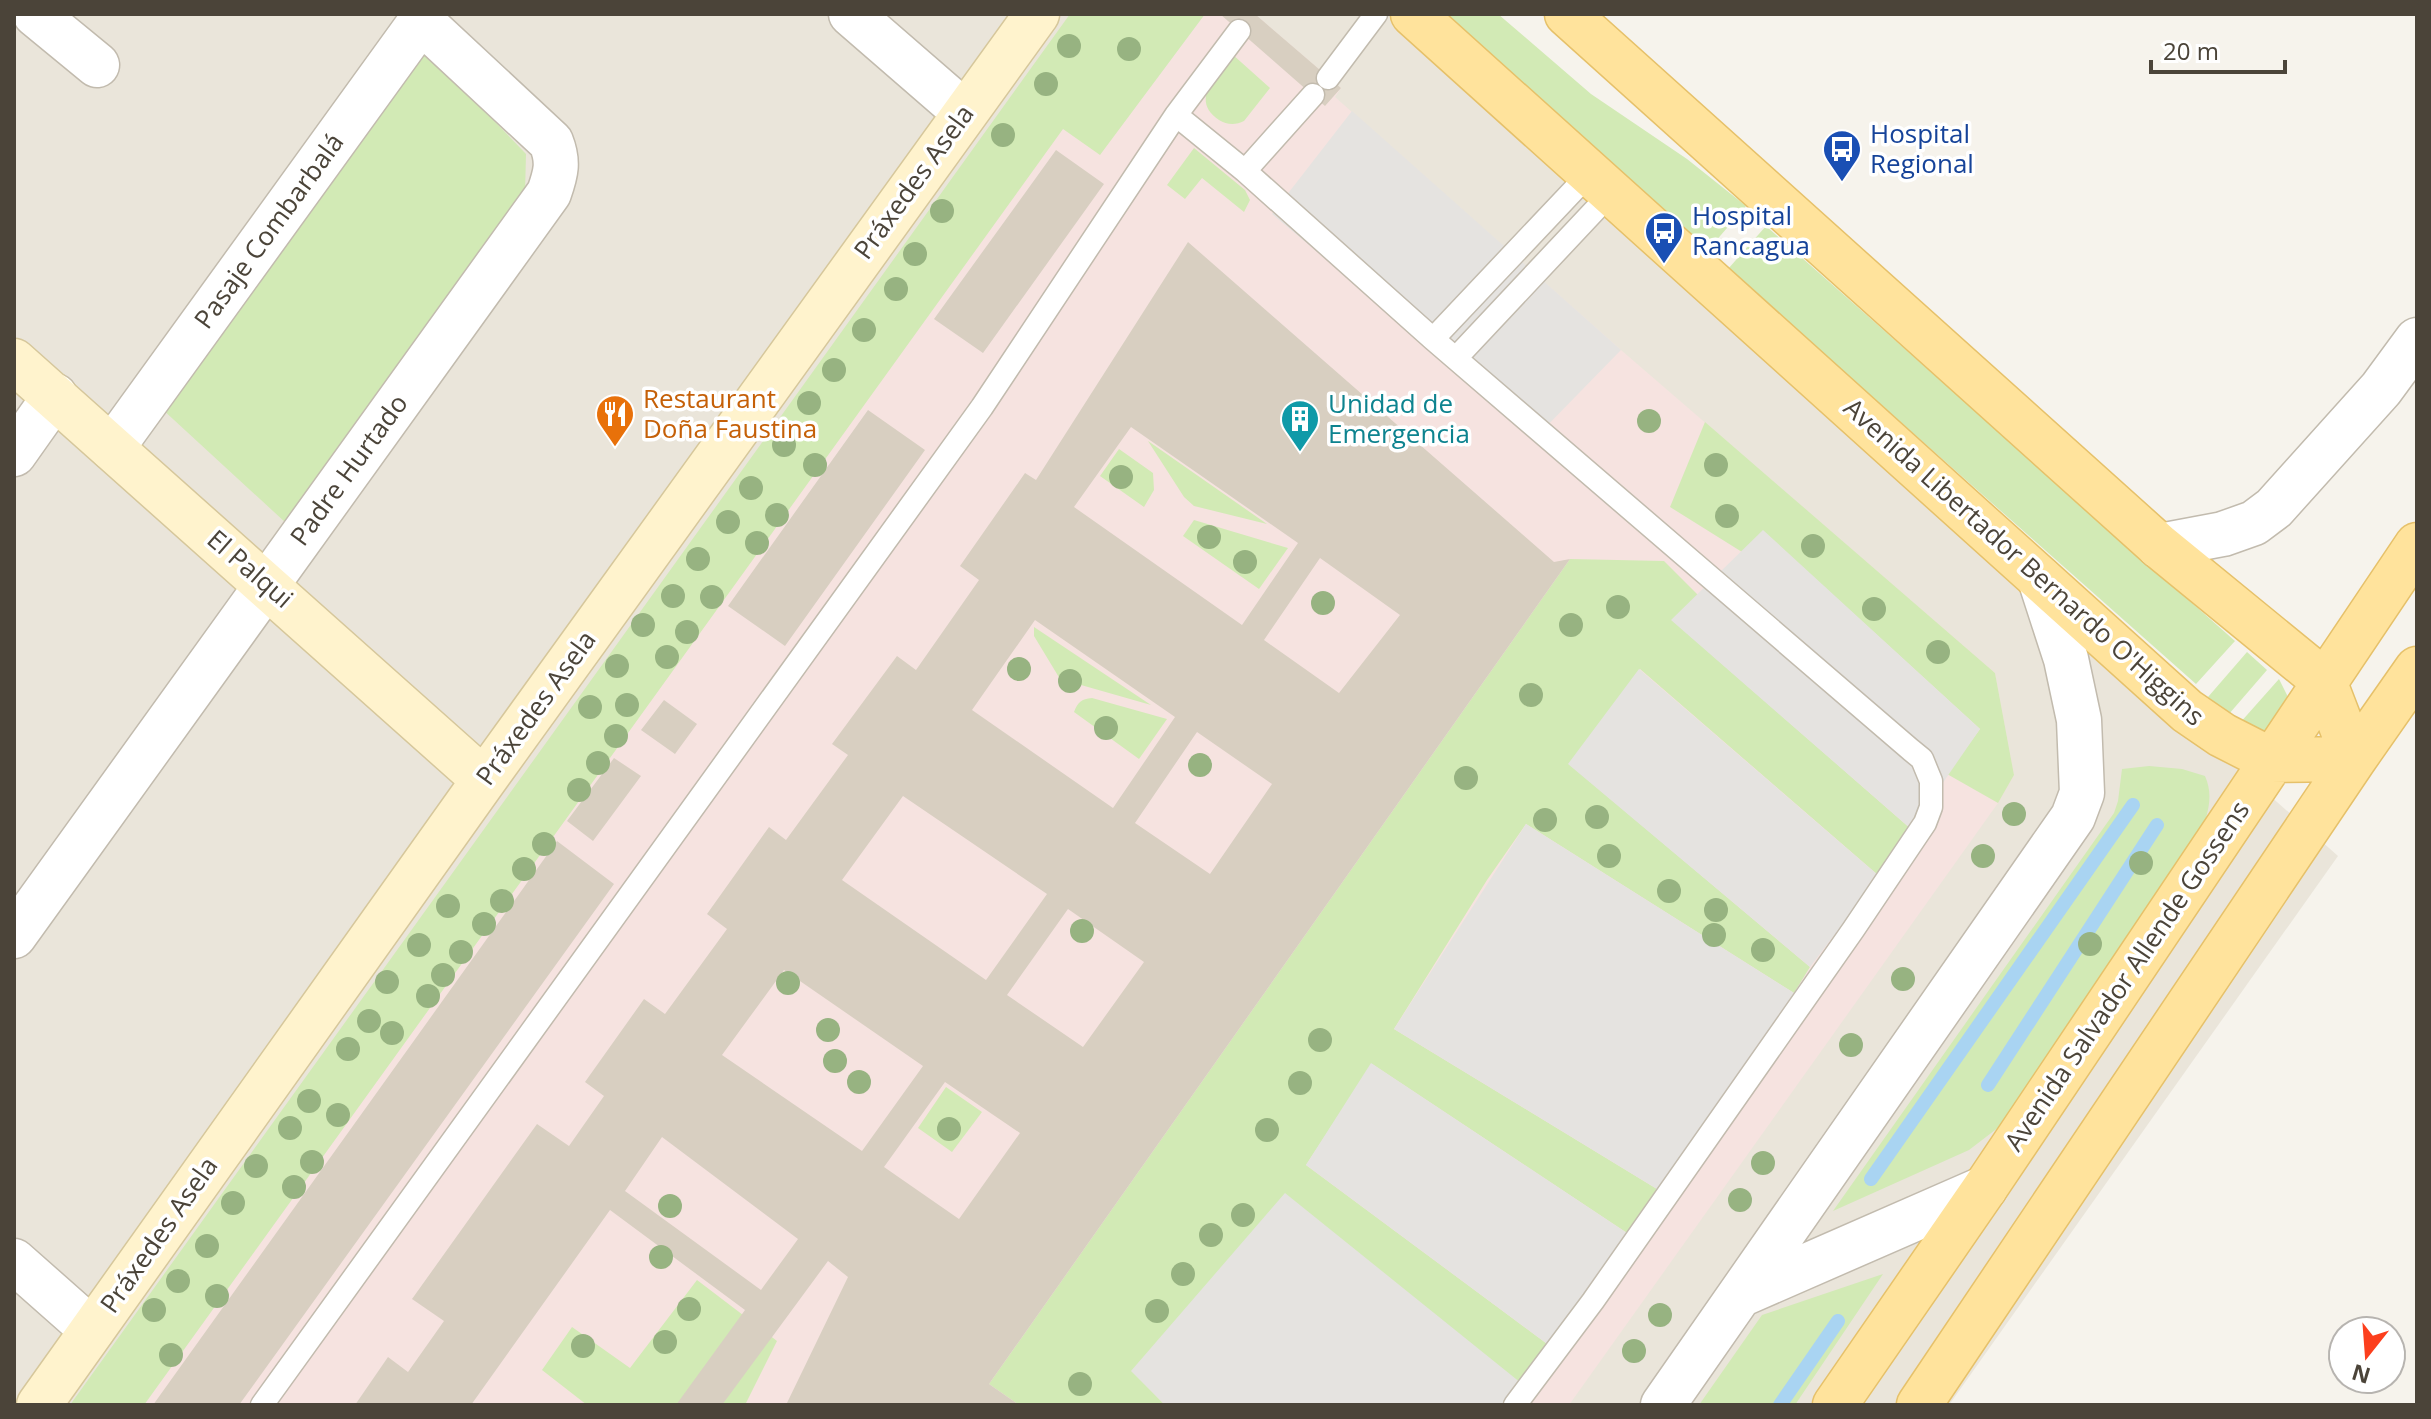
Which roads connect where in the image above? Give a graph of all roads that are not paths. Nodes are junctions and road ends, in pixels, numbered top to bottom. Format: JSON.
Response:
{"nodes":[{"id":1,"x":35,"y":14,"type":"edge"},
{"id":2,"x":851,"y":14,"type":"edge"},
{"id":3,"x":1037,"y":14,"type":"edge"},
{"id":4,"x":1376,"y":14,"type":"edge"},
{"id":5,"x":1413,"y":14,"type":"edge"},
{"id":6,"x":1567,"y":14,"type":"edge"},
{"id":7,"x":424,"y":17,"type":"edge"},
{"id":8,"x":1239,"y":31,"type":"dead end"},
{"id":9,"x":97,"y":65,"type":"dead end"},
{"id":10,"x":1328,"y":78,"type":"dead end"},
{"id":11,"x":1313,"y":95,"type":"dead end"},
{"id":12,"x":964,"y":112,"type":"junction"},
{"id":13,"x":1176,"y":115,"type":"junction"},
{"id":14,"x":1245,"y":171,"type":"junction"},
{"id":15,"x":1600,"y":184,"type":"junction"},
{"id":16,"x":1433,"y":339,"type":"junction"},
{"id":17,"x":2417,"y":340,"type":"edge"},
{"id":18,"x":1456,"y":358,"type":"junction"},
{"id":19,"x":14,"y":361,"type":"edge"},
{"id":20,"x":55,"y":396,"type":"junction"},
{"id":21,"x":112,"y":448,"type":"junction"},
{"id":22,"x":14,"y":454,"type":"edge"},
{"id":23,"x":2417,"y":545,"type":"edge"},
{"id":24,"x":2159,"y":546,"type":"junction"},
{"id":25,"x":2040,"y":579,"type":"junction"},
{"id":26,"x":267,"y":584,"type":"junction"},
{"id":27,"x":2417,"y":669,"type":"edge"},
{"id":28,"x":2324,"y":681,"type":"junction"},
{"id":29,"x":2354,"y":759,"type":"junction"},
{"id":30,"x":2271,"y":760,"type":"junction"},
{"id":31,"x":484,"y":780,"type":"junction"},
{"id":32,"x":14,"y":936,"type":"edge"},
{"id":33,"x":1985,"y":1188,"type":"junction"},
{"id":34,"x":14,"y":1261,"type":"edge"},
{"id":35,"x":1740,"y":1295,"type":"junction"},
{"id":36,"x":92,"y":1330,"type":"junction"},
{"id":37,"x":39,"y":1405,"type":"edge"},
{"id":38,"x":262,"y":1405,"type":"edge"},
{"id":39,"x":1515,"y":1405,"type":"edge"},
{"id":40,"x":1663,"y":1405,"type":"edge"},
{"id":41,"x":1835,"y":1405,"type":"edge"},
{"id":42,"x":1919,"y":1405,"type":"edge"}],
"edges":[{"from":1,"to":9,"type":"street"},
{"from":2,"to":12,"type":"street"},
{"from":3,"to":12,"type":"street","name":"Práxedes Asela"},
{"from":4,"to":10,"type":"lane"},
{"from":5,"to":15,"type":"main road","name":"Avenida Libertador Bernardo O'Higgins"},
{"from":6,"to":24,"type":"main road"},
{"from":7,"to":21,"type":"street","name":"Pasaje Combarbalá"},
{"from":7,"to":26,"type":"street","name":"Padre Hurtado"},
{"from":8,"to":13,"type":"lane"},
{"from":11,"to":14,"type":"lane"},
{"from":12,"to":31,"type":"street","name":"Práxedes Asela"},
{"from":13,"to":14,"type":"lane"},
{"from":13,"to":38,"type":"lane"},
{"from":14,"to":16,"type":"lane"},
{"from":15,"to":16,"type":"lane"},
{"from":15,"to":18,"type":"lane"},
{"from":15,"to":25,"type":"main road","name":"Avenida Libertador Bernardo O'Higgins"},
{"from":16,"to":18,"type":"lane"},
{"from":17,"to":24,"type":"street"},
{"from":18,"to":39,"type":"lane"},
{"from":19,"to":20,"type":"street","name":"El Palqui"},
{"from":20,"to":21,"type":"street","name":"El Palqui"},
{"from":20,"to":22,"type":"street"},
{"from":21,"to":26,"type":"street","name":"El Palqui"},
{"from":23,"to":28,"type":"main road","name":"Avenida Salvador Allende Gossens"},
{"from":24,"to":28,"type":"main road"},
{"from":25,"to":30,"type":"main road","name":"Avenida Libertador Bernardo O'Higgins"},
{"from":25,"to":35,"type":"street"},
{"from":26,"to":31,"type":"street","name":"El Palqui"},
{"from":26,"to":32,"type":"street","name":"Padre Hurtado"},
{"from":27,"to":29,"type":"main road"},
{"from":28,"to":29,"type":"main road"},
{"from":28,"to":30,"type":"main road","name":"Avenida Salvador Allende Gossens"},
{"from":29,"to":30,"type":"main road","name":"Avenida Libertador Bernardo O'Higgins"},
{"from":29,"to":42,"type":"main road"},
{"from":30,"to":33,"type":"main road","name":"Avenida Salvador Allende Gossens"},
{"from":31,"to":36,"type":"street","name":"Práxedes Asela"},
{"from":33,"to":35,"type":"street"},
{"from":33,"to":41,"type":"main road","name":"Avenida Salvador Allende Gossens"},
{"from":34,"to":36,"type":"street"},
{"from":35,"to":40,"type":"street"},
{"from":36,"to":37,"type":"street","name":"Práxedes Asela"}]}
